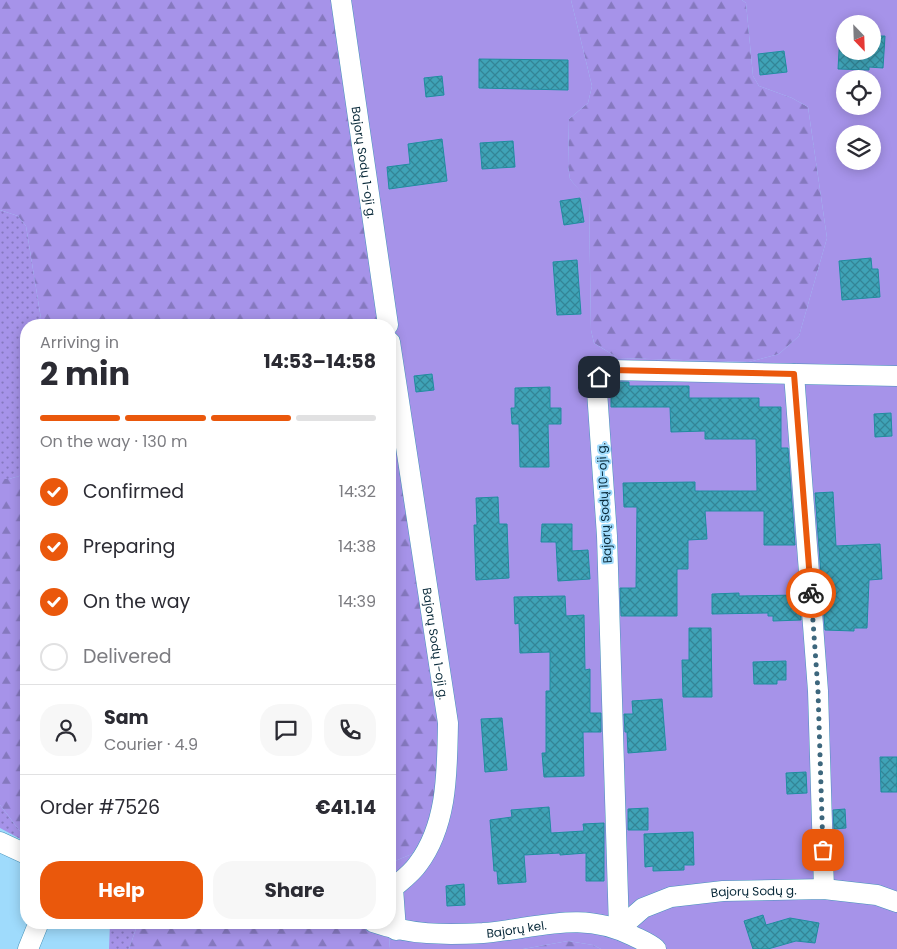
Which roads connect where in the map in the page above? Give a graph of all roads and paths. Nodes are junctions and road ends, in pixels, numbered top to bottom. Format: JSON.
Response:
{"nodes":[{"id":1,"x":342,"y":0,"type":"edge"},
{"id":2,"x":387,"y":319,"type":"edge"},
{"id":3,"x":794,"y":374,"type":"junction"},
{"id":4,"x":897,"y":376,"type":"edge"},
{"id":5,"x":396,"y":381,"type":"edge"},
{"id":6,"x":0,"y":842,"type":"edge"},
{"id":7,"x":20,"y":851,"type":"edge"},
{"id":8,"x":396,"y":885,"type":"edge"},
{"id":9,"x":824,"y":889,"type":"junction"},
{"id":10,"x":897,"y":902,"type":"edge"},
{"id":11,"x":36,"y":929,"type":"edge"},
{"id":12,"x":393,"y":929,"type":"edge"},
{"id":13,"x":619,"y":929,"type":"junction"},
{"id":14,"x":396,"y":930,"type":"joint"},
{"id":15,"x":28,"y":949,"type":"edge"},
{"id":16,"x":656,"y":949,"type":"edge"}],
"edges":[{"from":1,"to":2,"type":"street","name":"Bajorų Sodų 1-oji g."},
{"from":3,"to":4,"type":"street","name":"Bajorų Sodų 10-oji g."},
{"from":3,"to":9,"type":"street"},
{"from":3,"to":13,"type":"street","name":"Bajorų Sodų 10-oji g."},
{"from":5,"to":8,"type":"street","name":"Bajorų Sodų 1-oji g."},
{"from":6,"to":7,"type":"street"},
{"from":9,"to":10,"type":"street","name":"Bajorų Sodų g."},
{"from":9,"to":13,"type":"street","name":"Bajorų Sodų g."},
{"from":11,"to":15,"type":"street"},
{"from":12,"to":14,"type":"street","name":"Bajorų kel."},
{"from":13,"to":14,"type":"street","name":"Bajorų kel."},
{"from":13,"to":16,"type":"street","name":"Bajorų kel."}]}
